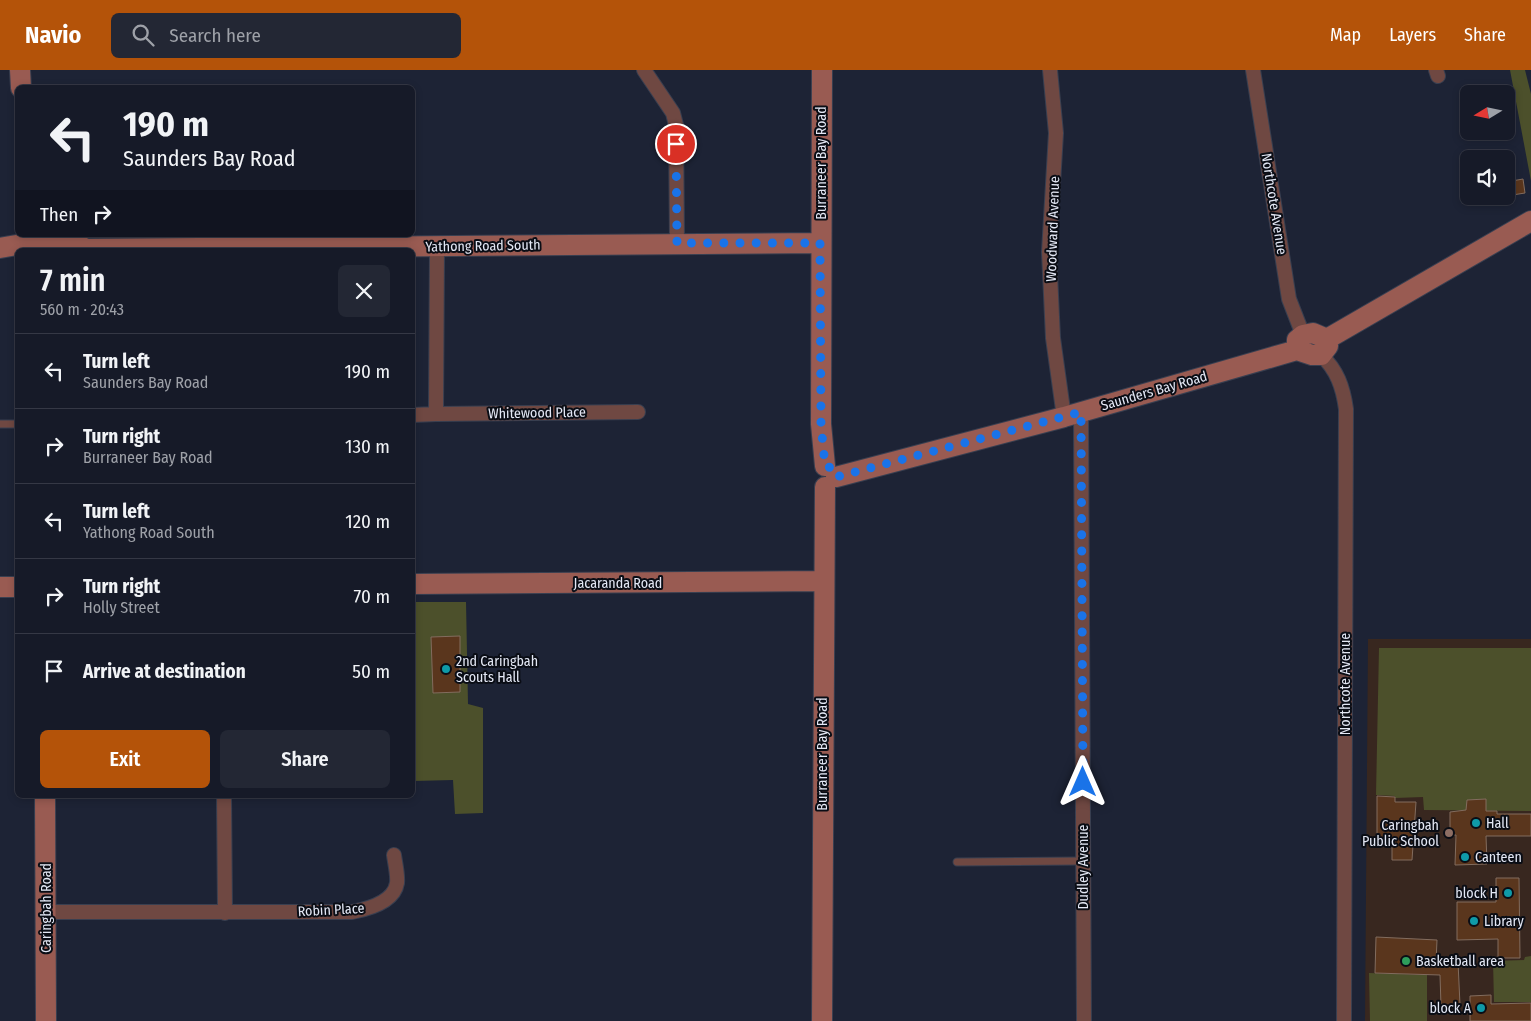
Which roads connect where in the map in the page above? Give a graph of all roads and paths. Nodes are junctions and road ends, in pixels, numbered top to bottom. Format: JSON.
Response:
{"nodes":[{"id":1,"x":20,"y":70,"type":"edge"},
{"id":2,"x":644,"y":70,"type":"edge"},
{"id":3,"x":822,"y":70,"type":"edge"},
{"id":4,"x":1050,"y":70,"type":"edge"},
{"id":5,"x":1254,"y":70,"type":"edge"},
{"id":6,"x":21,"y":85,"type":"edge"},
{"id":7,"x":1531,"y":221,"type":"edge"},
{"id":8,"x":36,"y":243,"type":"edge"},
{"id":9,"x":677,"y":243,"type":"junction"},
{"id":10,"x":820,"y":243,"type":"junction"},
{"id":11,"x":437,"y":247,"type":"junction"},
{"id":12,"x":83,"y":248,"type":"edge"},
{"id":13,"x":261,"y":248,"type":"edge"},
{"id":14,"x":0,"y":250,"type":"edge"},
{"id":15,"x":1300,"y":343,"type":"junction"},
{"id":16,"x":1324,"y":347,"type":"junction"},
{"id":17,"x":638,"y":412,"type":"dead end"},
{"id":18,"x":436,"y":414,"type":"junction"},
{"id":19,"x":415,"y":415,"type":"edge"},
{"id":20,"x":1073,"y":415,"type":"junction"},
{"id":21,"x":0,"y":424,"type":"edge"},
{"id":22,"x":15,"y":424,"type":"edge"},
{"id":23,"x":829,"y":476,"type":"junction"},
{"id":24,"x":823,"y":581,"type":"junction"},
{"id":25,"x":415,"y":584,"type":"edge"},
{"id":26,"x":0,"y":587,"type":"edge"},
{"id":27,"x":15,"y":587,"type":"edge"},
{"id":28,"x":45,"y":798,"type":"edge"},
{"id":29,"x":224,"y":798,"type":"edge"},
{"id":30,"x":394,"y":855,"type":"dead end"},
{"id":31,"x":1083,"y":861,"type":"junction"},
{"id":32,"x":957,"y":862,"type":"dead end"},
{"id":33,"x":46,"y":912,"type":"junction"},
{"id":34,"x":225,"y":913,"type":"junction"},
{"id":35,"x":46,"y":1021,"type":"edge"},
{"id":36,"x":822,"y":1021,"type":"edge"},
{"id":37,"x":1084,"y":1021,"type":"edge"},
{"id":38,"x":1344,"y":1021,"type":"edge"}],
"edges":[{"from":1,"to":6,"type":"street"},
{"from":2,"to":9,"type":"street"},
{"from":3,"to":10,"type":"street","name":"Burraneer Bay Road"},
{"from":4,"to":20,"type":"street","name":"Woodward Avenue"},
{"from":5,"to":15,"type":"street","name":"Northcote Avenue"},
{"from":7,"to":16,"type":"street"},
{"from":8,"to":12,"type":"street","name":"Yathong Road South"},
{"from":8,"to":14,"type":"street","name":"Yathong Road South"},
{"from":9,"to":10,"type":"street","name":"Yathong Road South"},
{"from":9,"to":11,"type":"street","name":"Yathong Road South"},
{"from":10,"to":23,"type":"street","name":"Burraneer Bay Road"},
{"from":11,"to":13,"type":"street","name":"Yathong Road South"},
{"from":11,"to":18,"type":"street"},
{"from":15,"to":16,"type":"street"},
{"from":15,"to":20,"type":"street","name":"Saunders Bay Road"},
{"from":16,"to":38,"type":"street","name":"Northcote Avenue"},
{"from":17,"to":18,"type":"street","name":"Whitewood Place"},
{"from":18,"to":19,"type":"street","name":"Whitewood Place"},
{"from":20,"to":23,"type":"street","name":"Saunders Bay Road"},
{"from":20,"to":31,"type":"street","name":"Dudley Avenue"},
{"from":21,"to":22,"type":"lane"},
{"from":23,"to":24,"type":"street","name":"Burraneer Bay Road"},
{"from":24,"to":25,"type":"street","name":"Jacaranda Road"},
{"from":24,"to":36,"type":"street","name":"Burraneer Bay Road"},
{"from":26,"to":27,"type":"street"},
{"from":28,"to":33,"type":"street","name":"Caringbah Road"},
{"from":29,"to":34,"type":"street"},
{"from":30,"to":34,"type":"street","name":"Robin Place"},
{"from":31,"to":32,"type":"lane"},
{"from":31,"to":37,"type":"street","name":"Dudley Avenue"},
{"from":33,"to":34,"type":"street","name":"Robin Place"},
{"from":33,"to":35,"type":"street","name":"Caringbah Road"}]}
